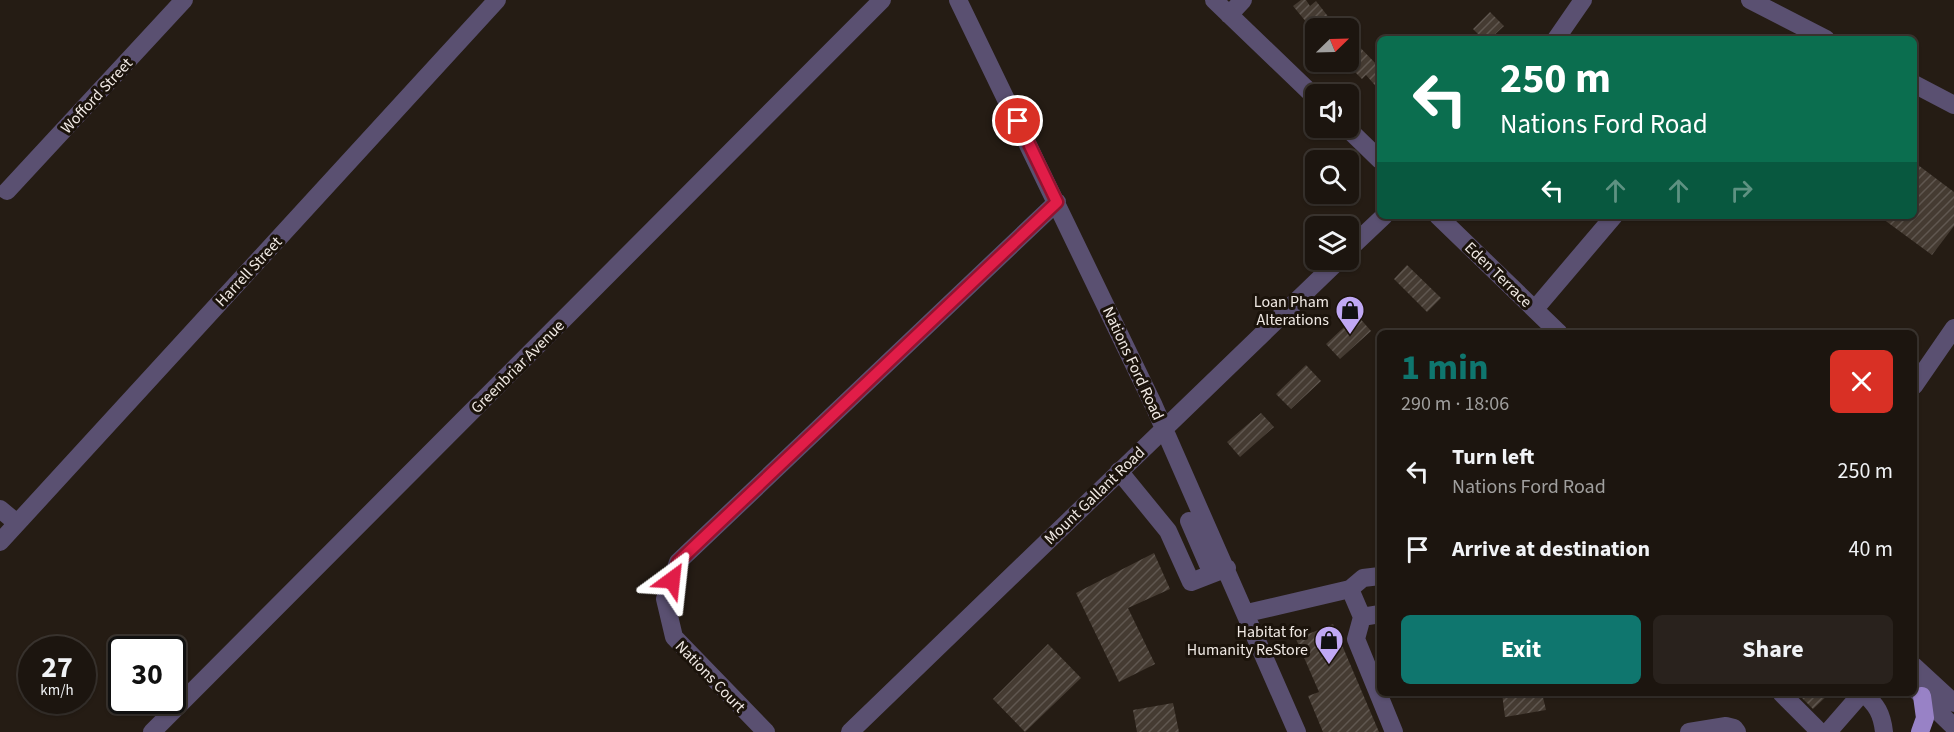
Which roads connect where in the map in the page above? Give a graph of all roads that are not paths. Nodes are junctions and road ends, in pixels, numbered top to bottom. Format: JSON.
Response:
{"nodes":[{"id":1,"x":184,"y":0,"type":"edge"},
{"id":2,"x":497,"y":0,"type":"edge"},
{"id":3,"x":882,"y":0,"type":"edge"},
{"id":4,"x":958,"y":0,"type":"edge"},
{"id":5,"x":1214,"y":0,"type":"edge"},
{"id":6,"x":1243,"y":0,"type":"edge"},
{"id":7,"x":1583,"y":0,"type":"edge"},
{"id":8,"x":1750,"y":0,"type":"edge"},
{"id":9,"x":1229,"y":15,"type":"junction"},
{"id":10,"x":1558,"y":36,"type":"edge"},
{"id":11,"x":1820,"y":36,"type":"edge"},
{"id":12,"x":1917,"y":86,"type":"edge"},
{"id":13,"x":1305,"y":88,"type":"edge"},
{"id":14,"x":1954,"y":105,"type":"edge"},
{"id":15,"x":1357,"y":138,"type":"edge"},
{"id":16,"x":1377,"y":157,"type":"edge"},
{"id":17,"x":7,"y":190,"type":"dead end"},
{"id":18,"x":1057,"y":202,"type":"junction"},
{"id":19,"x":1381,"y":219,"type":"edge"},
{"id":20,"x":1441,"y":219,"type":"edge"},
{"id":21,"x":1611,"y":219,"type":"edge"},
{"id":22,"x":1359,"y":240,"type":"edge"},
{"id":23,"x":1329,"y":270,"type":"edge"},
{"id":24,"x":1535,"y":309,"type":"junction"},
{"id":25,"x":1954,"y":328,"type":"edge"},
{"id":26,"x":1556,"y":330,"type":"edge"},
{"id":27,"x":1917,"y":382,"type":"edge"},
{"id":28,"x":1164,"y":428,"type":"junction"},
{"id":29,"x":1119,"y":471,"type":"junction"},
{"id":30,"x":0,"y":509,"type":"edge"},
{"id":31,"x":1196,"y":518,"type":"junction"},
{"id":32,"x":17,"y":524,"type":"junction"},
{"id":33,"x":1168,"y":531,"type":"junction"},
{"id":34,"x":0,"y":542,"type":"edge"},
{"id":35,"x":1220,"y":571,"type":"junction"},
{"id":36,"x":1377,"y":576,"type":"edge"},
{"id":37,"x":1350,"y":589,"type":"junction"},
{"id":38,"x":1247,"y":613,"type":"junction"},
{"id":39,"x":1371,"y":615,"type":"edge"},
{"id":40,"x":1917,"y":669,"type":"edge"},
{"id":41,"x":1377,"y":690,"type":"edge"},
{"id":42,"x":1918,"y":692,"type":"edge"},
{"id":43,"x":1379,"y":696,"type":"edge"},
{"id":44,"x":1784,"y":696,"type":"edge"},
{"id":45,"x":1795,"y":696,"type":"edge"},
{"id":46,"x":1860,"y":696,"type":"edge"},
{"id":47,"x":1867,"y":696,"type":"edge"},
{"id":48,"x":1954,"y":703,"type":"edge"},
{"id":49,"x":1804,"y":716,"type":"junction"},
{"id":50,"x":1954,"y":727,"type":"edge"},
{"id":51,"x":152,"y":732,"type":"edge"},
{"id":52,"x":766,"y":732,"type":"edge"},
{"id":53,"x":850,"y":732,"type":"edge"},
{"id":54,"x":1297,"y":732,"type":"edge"},
{"id":55,"x":1394,"y":732,"type":"edge"},
{"id":56,"x":1689,"y":732,"type":"edge"},
{"id":57,"x":1737,"y":732,"type":"edge"},
{"id":58,"x":1820,"y":732,"type":"edge"},
{"id":59,"x":1828,"y":732,"type":"edge"},
{"id":60,"x":1884,"y":732,"type":"edge"},
{"id":61,"x":1920,"y":732,"type":"edge"}],
"edges":[{"from":1,"to":17,"type":"street","name":"Wofford Street"},
{"from":2,"to":32,"type":"street","name":"Harrell Street"},
{"from":3,"to":51,"type":"street","name":"Greenbriar Avenue"},
{"from":4,"to":18,"type":"street","name":"Nations Ford Road"},
{"from":5,"to":9,"type":"street"},
{"from":6,"to":9,"type":"street"},
{"from":7,"to":10,"type":"street"},
{"from":8,"to":11,"type":"street"},
{"from":9,"to":13,"type":"street"},
{"from":12,"to":14,"type":"street"},
{"from":15,"to":16,"type":"street"},
{"from":18,"to":28,"type":"street","name":"Nations Ford Road"},
{"from":18,"to":52,"type":"street","name":"Nations Court"},
{"from":19,"to":22,"type":"street"},
{"from":20,"to":24,"type":"street","name":"Eden Terrace"},
{"from":21,"to":24,"type":"street"},
{"from":23,"to":28,"type":"street","name":"Mount Gallant Road"},
{"from":24,"to":26,"type":"street","name":"Eden Terrace"},
{"from":25,"to":27,"type":"street"},
{"from":28,"to":29,"type":"street","name":"Mount Gallant Road"},
{"from":28,"to":31,"type":"street","name":"Nations Ford Road"},
{"from":29,"to":33,"type":"street"},
{"from":29,"to":53,"type":"street","name":"Mount Gallant Road"},
{"from":30,"to":32,"type":"street"},
{"from":31,"to":33,"type":"street"},
{"from":31,"to":35,"type":"street","name":"Nations Ford Road"},
{"from":32,"to":34,"type":"street","name":"Harrell Street"},
{"from":33,"to":35,"type":"street"},
{"from":35,"to":38,"type":"street","name":"Nations Ford Road"},
{"from":36,"to":37,"type":"street"},
{"from":37,"to":38,"type":"street"},
{"from":37,"to":39,"type":"street"},
{"from":38,"to":54,"type":"street","name":"Nations Ford Road"},
{"from":39,"to":41,"type":"street"},
{"from":40,"to":48,"type":"street"},
{"from":42,"to":50,"type":"street"},
{"from":42,"to":61,"type":"main road"},
{"from":43,"to":55,"type":"street"},
{"from":44,"to":49,"type":"street"},
{"from":45,"to":49,"type":"street"},
{"from":46,"to":59,"type":"street"},
{"from":47,"to":60,"type":"street"},
{"from":49,"to":58,"type":"street"},
{"from":56,"to":57,"type":"street"}]}
